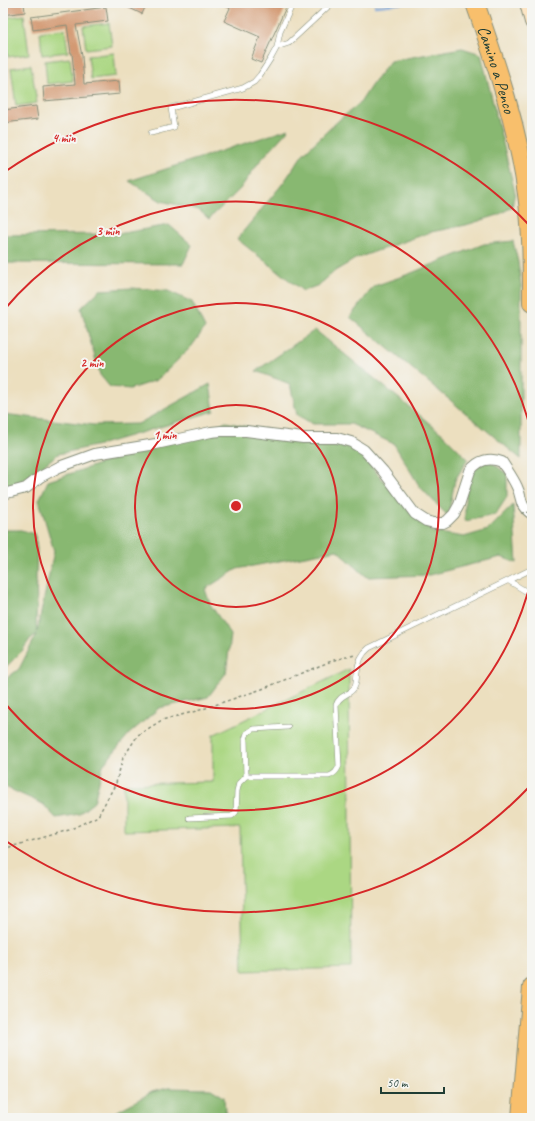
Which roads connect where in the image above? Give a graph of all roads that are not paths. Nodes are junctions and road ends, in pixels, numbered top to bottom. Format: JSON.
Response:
{"nodes":[{"id":1,"x":292,"y":3,"type":"edge"},
{"id":2,"x":332,"y":3,"type":"edge"},
{"id":3,"x":475,"y":3,"type":"edge"},
{"id":4,"x":485,"y":3,"type":"edge"},
{"id":5,"x":527,"y":3,"type":"edge"},
{"id":6,"x":532,"y":22,"type":"edge"},
{"id":7,"x":277,"y":47,"type":"junction"},
{"id":8,"x":151,"y":133,"type":"dead end"},
{"id":9,"x":532,"y":173,"type":"edge"},
{"id":10,"x":532,"y":303,"type":"edge"},
{"id":11,"x":3,"y":494,"type":"edge"},
{"id":12,"x":532,"y":513,"type":"edge"},
{"id":13,"x":532,"y":569,"type":"edge"},
{"id":14,"x":509,"y":581,"type":"junction"},
{"id":15,"x":532,"y":595,"type":"edge"},
{"id":16,"x":288,"y":727,"type":"dead end"},
{"id":17,"x":246,"y":776,"type":"junction"},
{"id":18,"x":189,"y":818,"type":"dead end"},
{"id":19,"x":532,"y":987,"type":"edge"},
{"id":20,"x":521,"y":1118,"type":"edge"}],
"edges":[{"from":1,"to":7,"type":"lane"},
{"from":2,"to":7,"type":"lane"},
{"from":3,"to":10,"type":"highway","name":"Camino a Penco"},
{"from":4,"to":9,"type":"highway","name":"Camino a Penco"},
{"from":5,"to":6,"type":"street"},
{"from":7,"to":8,"type":"lane"},
{"from":11,"to":12,"type":"street"},
{"from":13,"to":14,"type":"lane"},
{"from":14,"to":15,"type":"lane"},
{"from":14,"to":17,"type":"lane"},
{"from":16,"to":17,"type":"lane"},
{"from":17,"to":18,"type":"lane"},
{"from":19,"to":20,"type":"highway"}]}
